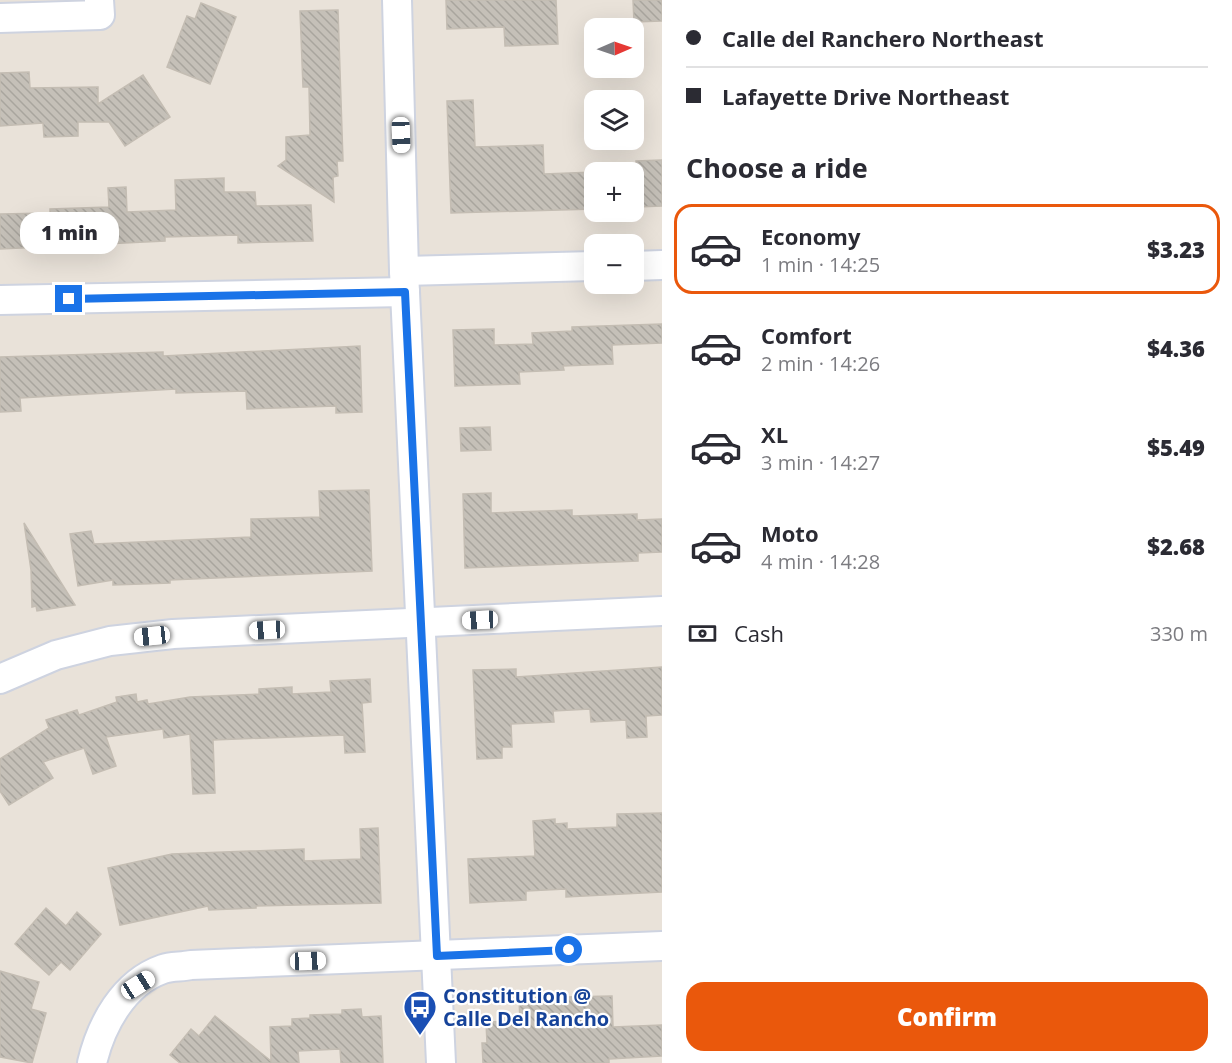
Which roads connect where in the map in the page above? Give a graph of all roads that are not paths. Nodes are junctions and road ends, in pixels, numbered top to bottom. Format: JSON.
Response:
{"nodes":[{"id":1,"x":398,"y":0,"type":"edge"},
{"id":2,"x":100,"y":8,"type":"edge"},
{"id":3,"x":0,"y":18,"type":"edge"},
{"id":4,"x":662,"y":265,"type":"edge"},
{"id":5,"x":644,"y":266,"type":"edge"},
{"id":6,"x":584,"y":268,"type":"edge"},
{"id":7,"x":405,"y":281,"type":"junction"},
{"id":8,"x":0,"y":300,"type":"edge"},
{"id":9,"x":662,"y":611,"type":"edge"},
{"id":10,"x":420,"y":623,"type":"junction"},
{"id":11,"x":0,"y":679,"type":"edge"},
{"id":12,"x":662,"y":946,"type":"edge"},
{"id":13,"x":437,"y":956,"type":"junction"},
{"id":14,"x":92,"y":1063,"type":"edge"},
{"id":15,"x":441,"y":1063,"type":"edge"}],
"edges":[{"from":1,"to":7,"type":"street"},
{"from":2,"to":3,"type":"street"},
{"from":4,"to":5,"type":"street"},
{"from":6,"to":7,"type":"street"},
{"from":7,"to":8,"type":"street"},
{"from":7,"to":10,"type":"street"},
{"from":9,"to":10,"type":"street"},
{"from":10,"to":11,"type":"street"},
{"from":10,"to":13,"type":"street"},
{"from":12,"to":13,"type":"street"},
{"from":13,"to":14,"type":"street"},
{"from":13,"to":15,"type":"street"}]}
